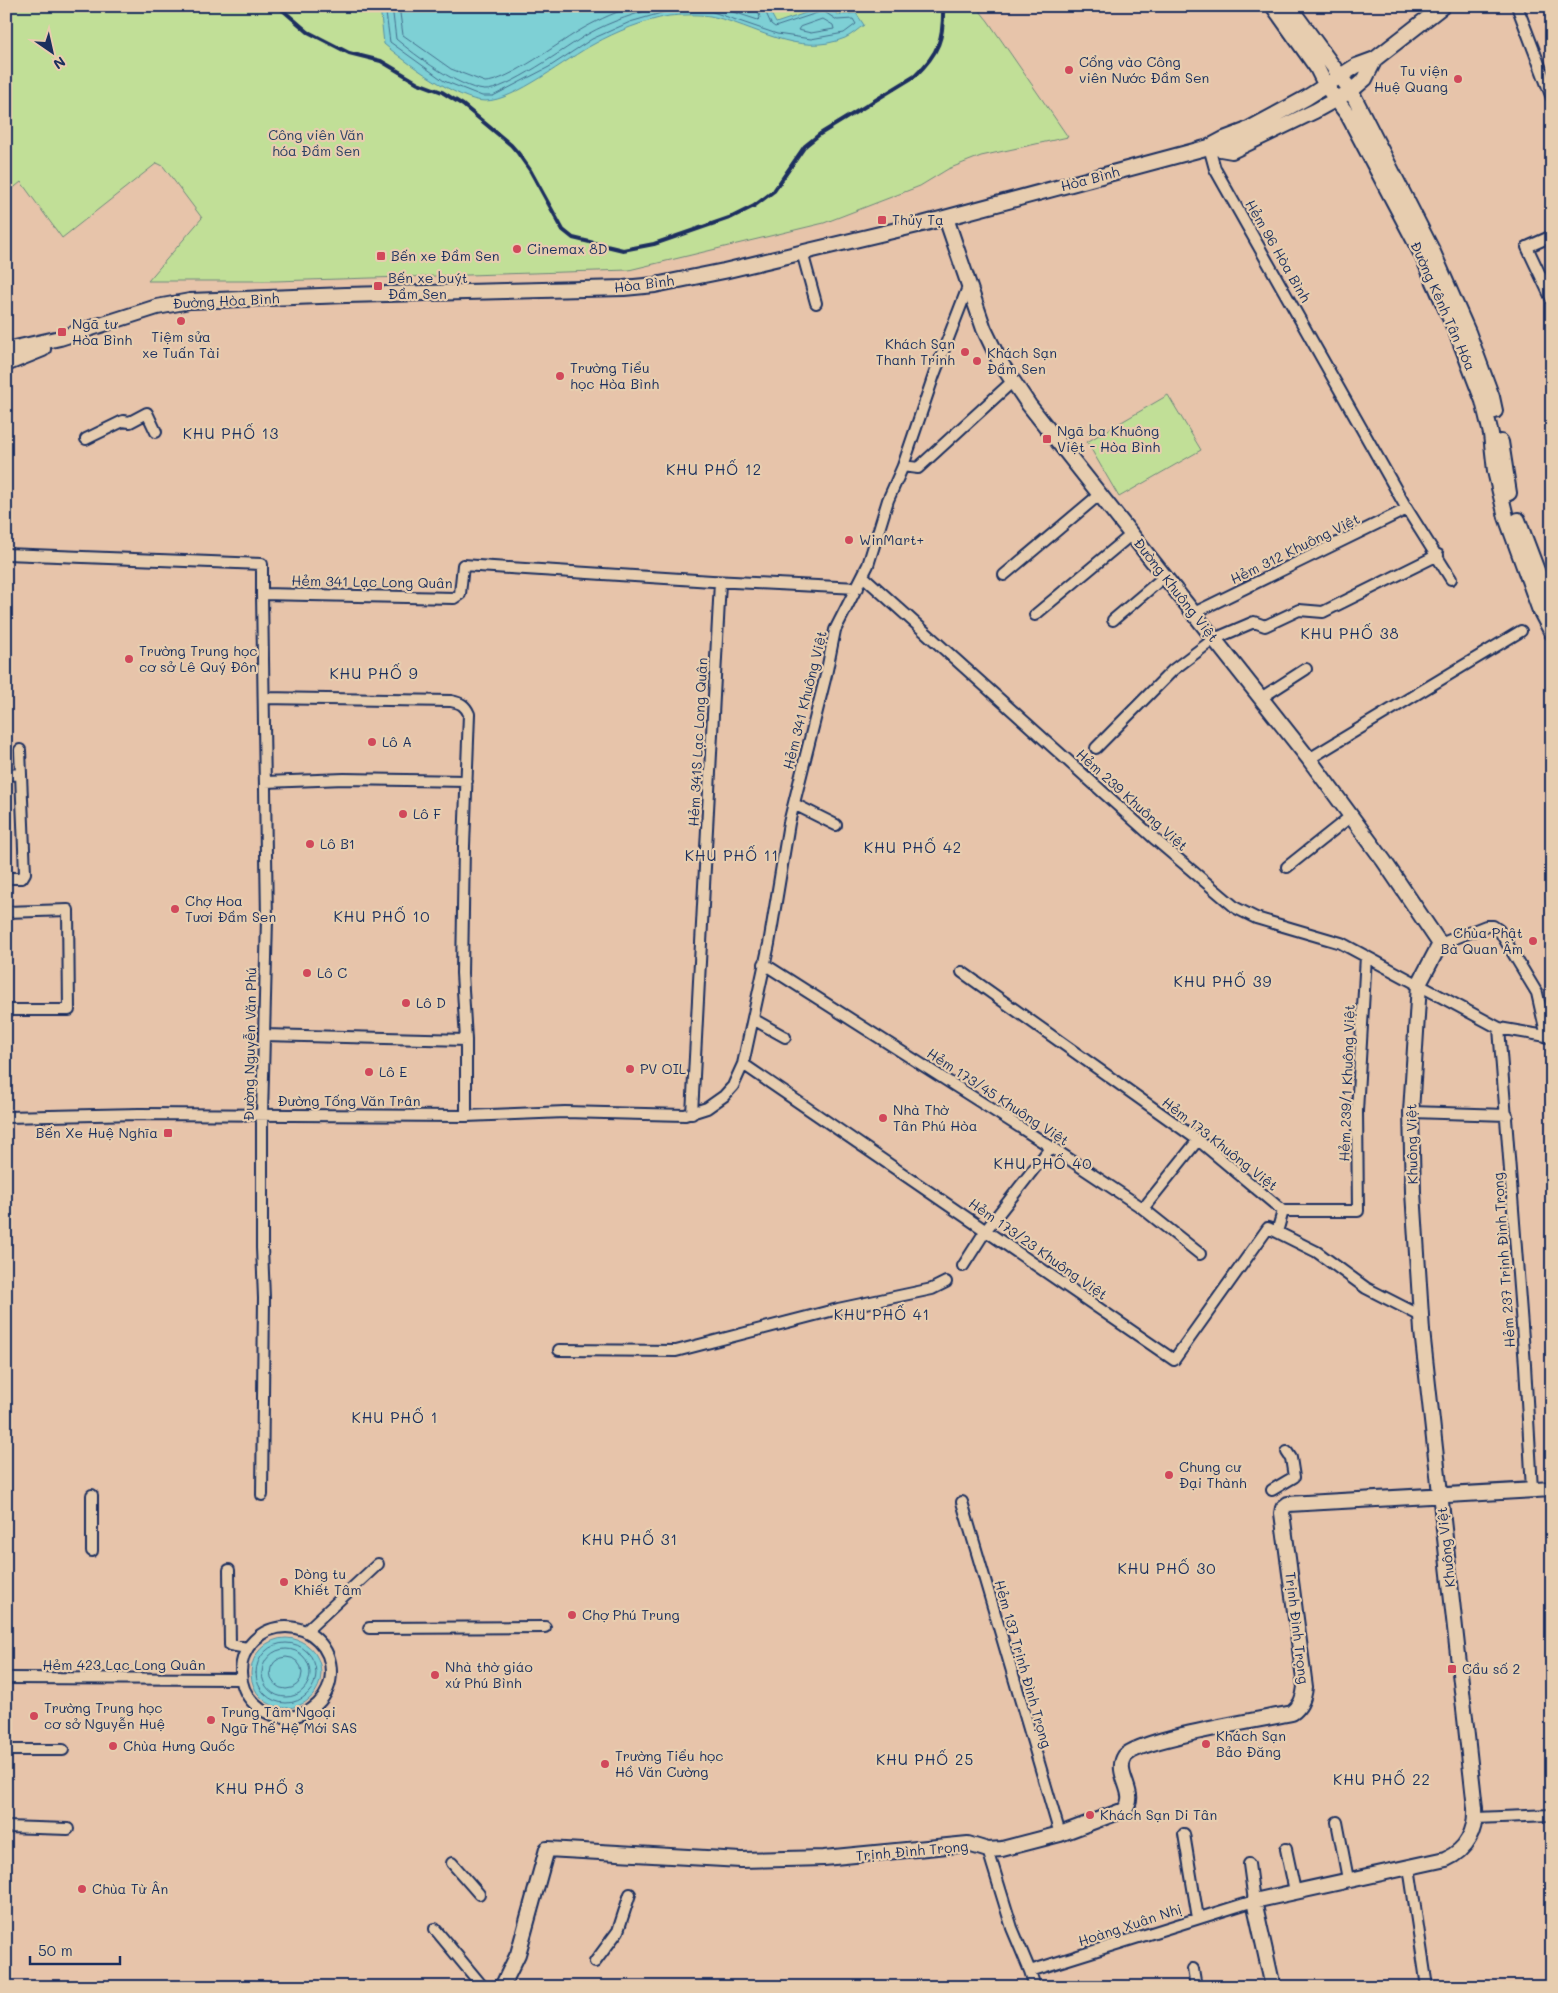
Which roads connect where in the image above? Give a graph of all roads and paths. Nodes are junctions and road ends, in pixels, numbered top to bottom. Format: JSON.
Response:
{"nodes":[{"id":1,"x":1273,"y":6,"type":"edge"},
{"id":2,"x":1289,"y":6,"type":"edge"},
{"id":3,"x":1516,"y":6,"type":"edge"},
{"id":4,"x":1433,"y":9,"type":"edge"},
{"id":5,"x":1375,"y":59,"type":"junction"},
{"id":6,"x":1340,"y":76,"type":"junction"},
{"id":7,"x":1326,"y":86,"type":"junction"},
{"id":8,"x":1351,"y":91,"type":"junction"},
{"id":9,"x":1552,"y":98,"type":"edge"},
{"id":10,"x":1336,"y":99,"type":"junction"},
{"id":11,"x":1210,"y":147,"type":"junction"},
{"id":12,"x":946,"y":218,"type":"junction"},
{"id":13,"x":1552,"y":236,"type":"edge"},
{"id":14,"x":802,"y":252,"type":"junction"},
{"id":15,"x":968,"y":288,"type":"junction"},
{"id":16,"x":336,"y":295,"type":"joint"},
{"id":17,"x":1552,"y":300,"type":"edge"},
{"id":18,"x":816,"y":302,"type":"dead end"},
{"id":19,"x":60,"y":338,"type":"junction"},
{"id":20,"x":6,"y":350,"type":"edge"},
{"id":21,"x":6,"y":364,"type":"edge"},
{"id":22,"x":1013,"y":381,"type":"junction"},
{"id":23,"x":156,"y":432,"type":"dead end"},
{"id":24,"x":86,"y":439,"type":"dead end"},
{"id":25,"x":903,"y":466,"type":"junction"},
{"id":26,"x":1100,"y":494,"type":"junction"},
{"id":27,"x":1407,"y":509,"type":"junction"},
{"id":28,"x":1132,"y":534,"type":"junction"},
{"id":29,"x":6,"y":554,"type":"edge"},
{"id":30,"x":1438,"y":556,"type":"junction"},
{"id":31,"x":1004,"y":575,"type":"dead end"},
{"id":32,"x":1165,"y":576,"type":"junction"},
{"id":33,"x":864,"y":577,"type":"junction"},
{"id":34,"x":1451,"y":579,"type":"dead end"},
{"id":35,"x":720,"y":582,"type":"junction"},
{"id":36,"x":858,"y":588,"type":"junction"},
{"id":37,"x":262,"y":594,"type":"junction"},
{"id":38,"x":1549,"y":610,"type":"edge"},
{"id":39,"x":1194,"y":614,"type":"junction"},
{"id":40,"x":1034,"y":615,"type":"dead end"},
{"id":41,"x":1113,"y":620,"type":"dead end"},
{"id":42,"x":1521,"y":630,"type":"dead end"},
{"id":43,"x":1552,"y":633,"type":"edge"},
{"id":44,"x":1214,"y":640,"type":"junction"},
{"id":45,"x":1306,"y":669,"type":"dead end"},
{"id":46,"x":264,"y":698,"type":"junction"},
{"id":47,"x":1261,"y":698,"type":"junction"},
{"id":48,"x":1096,"y":748,"type":"dead end"},
{"id":49,"x":20,"y":750,"type":"dead end"},
{"id":50,"x":1309,"y":759,"type":"junction"},
{"id":51,"x":21,"y":774,"type":"junction"},
{"id":52,"x":6,"y":775,"type":"edge"},
{"id":53,"x":467,"y":780,"type":"junction"},
{"id":54,"x":265,"y":782,"type":"junction"},
{"id":55,"x":794,"y":804,"type":"junction"},
{"id":56,"x":1351,"y":816,"type":"junction"},
{"id":57,"x":836,"y":825,"type":"dead end"},
{"id":58,"x":1287,"y":867,"type":"dead end"},
{"id":59,"x":6,"y":878,"type":"edge"},
{"id":60,"x":6,"y":912,"type":"edge"},
{"id":61,"x":1440,"y":944,"type":"junction"},
{"id":62,"x":1366,"y":956,"type":"junction"},
{"id":63,"x":764,"y":964,"type":"junction"},
{"id":64,"x":962,"y":972,"type":"dead end"},
{"id":65,"x":1419,"y":984,"type":"junction"},
{"id":66,"x":6,"y":1010,"type":"edge"},
{"id":67,"x":753,"y":1019,"type":"junction"},
{"id":68,"x":1499,"y":1028,"type":"junction"},
{"id":69,"x":264,"y":1035,"type":"junction"},
{"id":70,"x":1550,"y":1037,"type":"edge"},
{"id":71,"x":785,"y":1038,"type":"dead end"},
{"id":72,"x":466,"y":1040,"type":"junction"},
{"id":73,"x":743,"y":1064,"type":"junction"},
{"id":74,"x":1411,"y":1112,"type":"junction"},
{"id":75,"x":262,"y":1114,"type":"junction"},
{"id":76,"x":692,"y":1114,"type":"junction"},
{"id":77,"x":1507,"y":1115,"type":"junction"},
{"id":78,"x":466,"y":1116,"type":"junction"},
{"id":79,"x":6,"y":1117,"type":"edge"},
{"id":80,"x":1198,"y":1140,"type":"junction"},
{"id":81,"x":1051,"y":1147,"type":"junction"},
{"id":82,"x":1140,"y":1208,"type":"junction"},
{"id":83,"x":1282,"y":1212,"type":"junction"},
{"id":84,"x":986,"y":1230,"type":"junction"},
{"id":85,"x":1277,"y":1232,"type":"junction"},
{"id":86,"x":1200,"y":1254,"type":"dead end"},
{"id":87,"x":963,"y":1266,"type":"dead end"},
{"id":88,"x":946,"y":1282,"type":"dead end"},
{"id":89,"x":1421,"y":1316,"type":"junction"},
{"id":90,"x":559,"y":1350,"type":"dead end"},
{"id":91,"x":1287,"y":1452,"type":"dead end"},
{"id":92,"x":1552,"y":1489,"type":"edge"},
{"id":93,"x":1272,"y":1490,"type":"dead end"},
{"id":94,"x":1532,"y":1490,"type":"junction"},
{"id":95,"x":92,"y":1494,"type":"dead end"},
{"id":96,"x":1440,"y":1494,"type":"junction"},
{"id":97,"x":262,"y":1495,"type":"dead end"},
{"id":98,"x":962,"y":1502,"type":"dead end"},
{"id":99,"x":92,"y":1551,"type":"dead end"},
{"id":100,"x":378,"y":1564,"type":"dead end"},
{"id":101,"x":229,"y":1570,"type":"dead end"},
{"id":102,"x":545,"y":1627,"type":"dead end"},
{"id":103,"x":369,"y":1628,"type":"dead end"},
{"id":104,"x":306,"y":1632,"type":"junction"},
{"id":105,"x":247,"y":1648,"type":"junction"},
{"id":106,"x":6,"y":1678,"type":"edge"},
{"id":107,"x":241,"y":1679,"type":"junction"},
{"id":108,"x":6,"y":1750,"type":"edge"},
{"id":109,"x":63,"y":1750,"type":"dead end"},
{"id":110,"x":1552,"y":1815,"type":"edge"},
{"id":111,"x":1476,"y":1818,"type":"junction"},
{"id":112,"x":1337,"y":1822,"type":"dead end"},
{"id":113,"x":6,"y":1827,"type":"edge"},
{"id":114,"x":68,"y":1828,"type":"dead end"},
{"id":115,"x":1060,"y":1834,"type":"junction"},
{"id":116,"x":1184,"y":1834,"type":"dead end"},
{"id":117,"x":1286,"y":1849,"type":"dead end"},
{"id":118,"x":988,"y":1850,"type":"junction"},
{"id":119,"x":452,"y":1863,"type":"dead end"},
{"id":120,"x":1249,"y":1864,"type":"dead end"},
{"id":121,"x":1409,"y":1868,"type":"junction"},
{"id":122,"x":1348,"y":1879,"type":"junction"},
{"id":123,"x":1295,"y":1891,"type":"junction"},
{"id":124,"x":479,"y":1894,"type":"dead end"},
{"id":125,"x":630,"y":1894,"type":"dead end"},
{"id":126,"x":1254,"y":1901,"type":"junction"},
{"id":127,"x":1198,"y":1918,"type":"junction"},
{"id":128,"x":435,"y":1929,"type":"dead end"},
{"id":129,"x":595,"y":1962,"type":"dead end"},
{"id":130,"x":1192,"y":1969,"type":"dead end"},
{"id":131,"x":1030,"y":1971,"type":"junction"},
{"id":132,"x":483,"y":1987,"type":"edge"},
{"id":133,"x":502,"y":1987,"type":"edge"},
{"id":134,"x":1035,"y":1987,"type":"edge"},
{"id":135,"x":1196,"y":1987,"type":"edge"},
{"id":136,"x":1273,"y":1987,"type":"edge"},
{"id":137,"x":1427,"y":1987,"type":"edge"}],
"edges":[{"from":1,"to":7,"type":"street","name":"Đường Kênh Tân Hóa"},
{"from":2,"to":6,"type":"street","name":"Đường Kênh Tân Hóa"},
{"from":3,"to":9,"type":"street"},
{"from":4,"to":5,"type":"street","name":"Hòa Bình"},
{"from":5,"to":6,"type":"street","name":"Hòa Bình"},
{"from":5,"to":8,"type":"street","name":"Hòa Bình"},
{"from":6,"to":7,"type":"street","name":"Hòa Bình"},
{"from":6,"to":8,"type":"street","name":"Đường Kênh Tân Hóa"},
{"from":7,"to":10,"type":"street","name":"Đường Kênh Tân Hóa"},
{"from":7,"to":11,"type":"street","name":"Hòa Bình"},
{"from":8,"to":10,"type":"street","name":"Hòa Bình"},
{"from":8,"to":38,"type":"street","name":"Đường Kênh Tân Hóa"},
{"from":10,"to":11,"type":"street","name":"Hòa Bình"},
{"from":10,"to":38,"type":"street","name":"Đường Kênh Tân Hóa"},
{"from":11,"to":12,"type":"street","name":"Hòa Bình"},
{"from":11,"to":27,"type":"street","name":"Hẻm 96 Hòa Bình"},
{"from":12,"to":14,"type":"street","name":"Hòa Bình"},
{"from":12,"to":15,"type":"street","name":"Đường Khuông Việt"},
{"from":13,"to":17,"type":"street"},
{"from":14,"to":16,"type":"street","name":"Hòa Bình"},
{"from":14,"to":18,"type":"street"},
{"from":15,"to":22,"type":"street","name":"Đường Khuông Việt"},
{"from":15,"to":25,"type":"street","name":"Hẻm 341 Khuông Việt"},
{"from":16,"to":19,"type":"street","name":"Đường Hòa Bình"},
{"from":19,"to":20,"type":"street","name":"Đường Hòa Bình"},
{"from":19,"to":21,"type":"street","name":"Đường Hòa Bình"},
{"from":22,"to":25,"type":"street"},
{"from":22,"to":26,"type":"street","name":"Đường Khuông Việt"},
{"from":23,"to":24,"type":"street"},
{"from":25,"to":33,"type":"street","name":"Hẻm 341 Khuông Việt"},
{"from":26,"to":28,"type":"street","name":"Đường Khuông Việt"},
{"from":26,"to":31,"type":"street"},
{"from":27,"to":30,"type":"street","name":"Hẻm 96 Hòa Bình"},
{"from":27,"to":39,"type":"street","name":"Hẻm 312 Khuông Việt"},
{"from":28,"to":32,"type":"street","name":"Đường Khuông Việt"},
{"from":28,"to":40,"type":"street"},
{"from":29,"to":37,"type":"street"},
{"from":30,"to":34,"type":"street","name":"Hẻm 96 Hòa Bình"},
{"from":30,"to":44,"type":"street"},
{"from":32,"to":39,"type":"street","name":"Đường Khuông Việt"},
{"from":32,"to":41,"type":"street"},
{"from":33,"to":36,"type":"street","name":"Hẻm 341 Khuông Việt"},
{"from":33,"to":62,"type":"street","name":"Hẻm 239 Khuông Việt"},
{"from":35,"to":36,"type":"street","name":"Hẻm 341 Lạc Long Quân"},
{"from":35,"to":37,"type":"street","name":"Hẻm 341 Lạc Long Quân"},
{"from":35,"to":76,"type":"street","name":"Hẻm 341S Lạc Long Quân"},
{"from":36,"to":55,"type":"street","name":"Hẻm 341 Khuông Việt"},
{"from":37,"to":46,"type":"street","name":"Đường Nguyễn Văn Phú"},
{"from":38,"to":43,"type":"street","name":"Đường Kênh Tân Hóa"},
{"from":39,"to":44,"type":"street","name":"Đường Khuông Việt"},
{"from":42,"to":50,"type":"street"},
{"from":44,"to":47,"type":"street","name":"Đường Khuông Việt"},
{"from":44,"to":48,"type":"street"},
{"from":45,"to":47,"type":"street"},
{"from":46,"to":53,"type":"street"},
{"from":46,"to":54,"type":"street","name":"Đường Nguyễn Văn Phú"},
{"from":47,"to":50,"type":"street","name":"Đường Khuông Việt"},
{"from":49,"to":51,"type":"street"},
{"from":50,"to":56,"type":"street","name":"Đường Khuông Việt"},
{"from":51,"to":52,"type":"street"},
{"from":51,"to":59,"type":"street"},
{"from":53,"to":54,"type":"street"},
{"from":53,"to":72,"type":"street"},
{"from":54,"to":69,"type":"street","name":"Đường Nguyễn Văn Phú"},
{"from":55,"to":57,"type":"street"},
{"from":55,"to":63,"type":"street","name":"Hẻm 341 Khuông Việt"},
{"from":56,"to":58,"type":"street"},
{"from":56,"to":61,"type":"street","name":"Đường Khuông Việt"},
{"from":60,"to":66,"type":"street"},
{"from":61,"to":65,"type":"street","name":"Khuông Việt"},
{"from":61,"to":70,"type":"street"},
{"from":62,"to":65,"type":"street","name":"Hẻm 239 Khuông Việt"},
{"from":62,"to":83,"type":"street","name":"Hẻm 239/1 Khuông Việt"},
{"from":63,"to":67,"type":"street","name":"Hẻm 341 Khuông Việt"},
{"from":63,"to":81,"type":"street","name":"Hẻm 173/45 Khuông Việt"},
{"from":64,"to":80,"type":"street","name":"Hẻm 173 Khuông Việt"},
{"from":65,"to":68,"type":"street","name":"Hẻm 239 Khuông Việt"},
{"from":65,"to":74,"type":"street","name":"Khuông Việt"},
{"from":67,"to":71,"type":"street"},
{"from":67,"to":73,"type":"street","name":"Hẻm 341 Khuông Việt"},
{"from":68,"to":70,"type":"street","name":"Hẻm 239 Khuông Việt"},
{"from":68,"to":77,"type":"street","name":"Hẻm 237 Trịnh Đình Trọng"},
{"from":69,"to":72,"type":"street"},
{"from":69,"to":75,"type":"street","name":"Đường Nguyễn Văn Phú"},
{"from":72,"to":78,"type":"street"},
{"from":73,"to":76,"type":"street","name":"Hẻm 341 Khuông Việt"},
{"from":73,"to":84,"type":"street","name":"Hẻm 173/23 Khuông Việt"},
{"from":74,"to":77,"type":"street"},
{"from":74,"to":89,"type":"street","name":"Khuông Việt"},
{"from":75,"to":78,"type":"street","name":"Đường Tống Văn Trân"},
{"from":75,"to":79,"type":"street","name":"Đường Tống Văn Trân"},
{"from":75,"to":97,"type":"street","name":"Đường Nguyễn Văn Phú"},
{"from":76,"to":78,"type":"street","name":"Đường Tống Văn Trân"},
{"from":77,"to":94,"type":"street","name":"Hẻm 237 Trịnh Đình Trọng"},
{"from":80,"to":82,"type":"street"},
{"from":80,"to":83,"type":"street","name":"Hẻm 173 Khuông Việt"},
{"from":81,"to":82,"type":"street","name":"Hẻm 173/45 Khuông Việt"},
{"from":81,"to":84,"type":"street"},
{"from":82,"to":86,"type":"street","name":"Hẻm 173/45 Khuông Việt"},
{"from":83,"to":85,"type":"street"},
{"from":84,"to":85,"type":"street","name":"Hẻm 173/23 Khuông Việt"},
{"from":84,"to":87,"type":"street"},
{"from":85,"to":89,"type":"street"},
{"from":88,"to":90,"type":"street"},
{"from":89,"to":96,"type":"street","name":"Khuông Việt"},
{"from":91,"to":93,"type":"street"},
{"from":92,"to":94,"type":"street","name":"Trịnh Đình Trọng"},
{"from":94,"to":96,"type":"street","name":"Trịnh Đình Trọng"},
{"from":95,"to":99,"type":"street"},
{"from":96,"to":111,"type":"street","name":"Khuông Việt"},
{"from":96,"to":115,"type":"street","name":"Trịnh Đình Trọng"},
{"from":98,"to":115,"type":"street","name":"Hẻm 137 Trịnh Đình Trọng"},
{"from":100,"to":104,"type":"street"},
{"from":101,"to":105,"type":"street"},
{"from":102,"to":103,"type":"street"},
{"from":104,"to":105,"type":"street"},
{"from":104,"to":107,"type":"street"},
{"from":105,"to":107,"type":"street"},
{"from":106,"to":107,"type":"street","name":"Hẻm 423 Lạc Long Quân"},
{"from":108,"to":109,"type":"street"},
{"from":110,"to":111,"type":"street"},
{"from":111,"to":121,"type":"street","name":"Khuông Việt"},
{"from":112,"to":122,"type":"street"},
{"from":113,"to":114,"type":"street"},
{"from":115,"to":118,"type":"street","name":"Trịnh Đình Trọng"},
{"from":116,"to":127,"type":"street"},
{"from":117,"to":123,"type":"street"},
{"from":118,"to":131,"type":"street"},
{"from":118,"to":133,"type":"street","name":"Trịnh Đình Trọng"},
{"from":119,"to":124,"type":"street"},
{"from":120,"to":126,"type":"street"},
{"from":121,"to":122,"type":"street","name":"Khuông Việt"},
{"from":121,"to":137,"type":"street"},
{"from":122,"to":123,"type":"street","name":"Khuông Việt"},
{"from":123,"to":126,"type":"street","name":"Khuông Việt"},
{"from":125,"to":129,"type":"street"},
{"from":126,"to":127,"type":"street","name":"Hoàng Xuân Nhị"},
{"from":126,"to":136,"type":"street"},
{"from":127,"to":131,"type":"street","name":"Hoàng Xuân Nhị"},
{"from":128,"to":132,"type":"street"},
{"from":130,"to":135,"type":"street"},
{"from":131,"to":134,"type":"street"}]}
